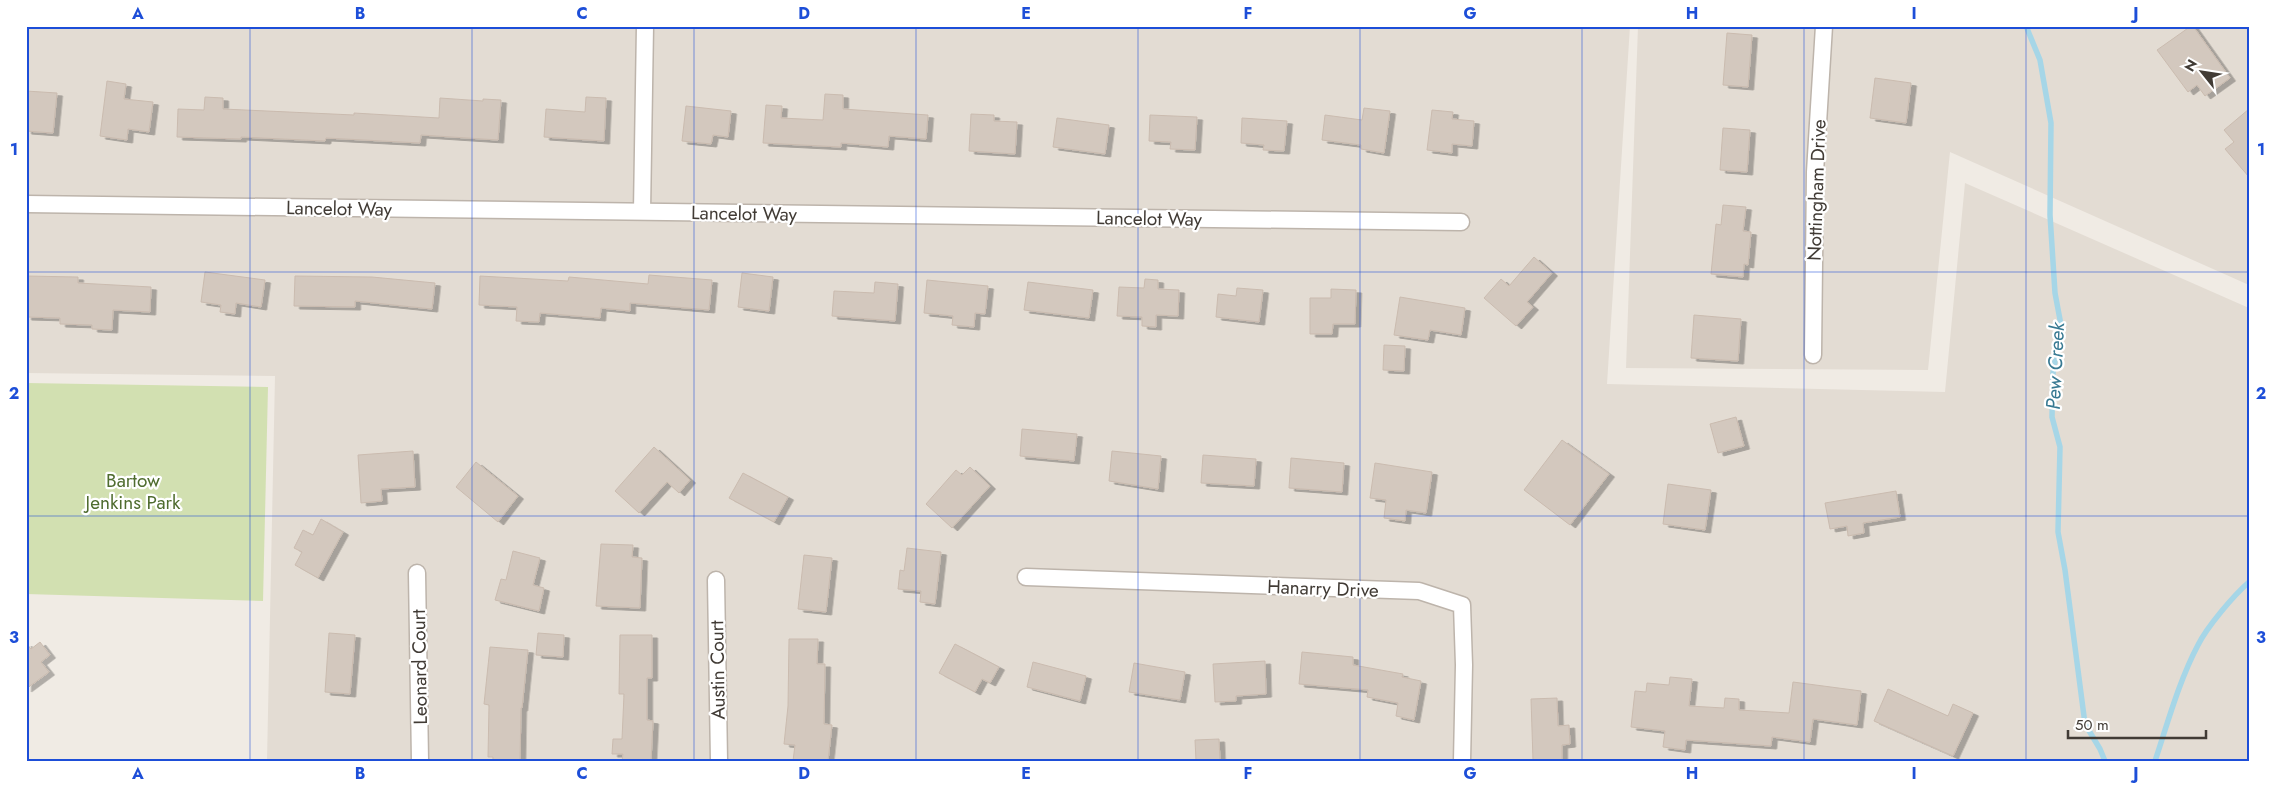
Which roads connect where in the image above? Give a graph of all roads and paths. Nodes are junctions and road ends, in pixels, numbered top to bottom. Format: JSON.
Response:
{"nodes":[{"id":1,"x":645,"y":26,"type":"edge"},
{"id":2,"x":1824,"y":26,"type":"edge"},
{"id":3,"x":26,"y":204,"type":"edge"},
{"id":4,"x":642,"y":211,"type":"junction"},
{"id":5,"x":1461,"y":222,"type":"dead end"},
{"id":6,"x":1813,"y":355,"type":"dead end"},
{"id":7,"x":417,"y":573,"type":"dead end"},
{"id":8,"x":1026,"y":577,"type":"dead end"},
{"id":9,"x":716,"y":580,"type":"dead end"},
{"id":10,"x":420,"y":761,"type":"edge"},
{"id":11,"x":719,"y":761,"type":"edge"},
{"id":12,"x":1462,"y":761,"type":"edge"}],
"edges":[{"from":1,"to":4,"type":"street"},
{"from":2,"to":6,"type":"street","name":"Nottingham Drive"},
{"from":3,"to":4,"type":"street","name":"Lancelot Way"},
{"from":4,"to":5,"type":"street","name":"Lancelot Way"},
{"from":7,"to":10,"type":"street","name":"Leonard Court"},
{"from":8,"to":12,"type":"street","name":"Hanarry Drive"},
{"from":9,"to":11,"type":"street","name":"Austin Court"}]}
